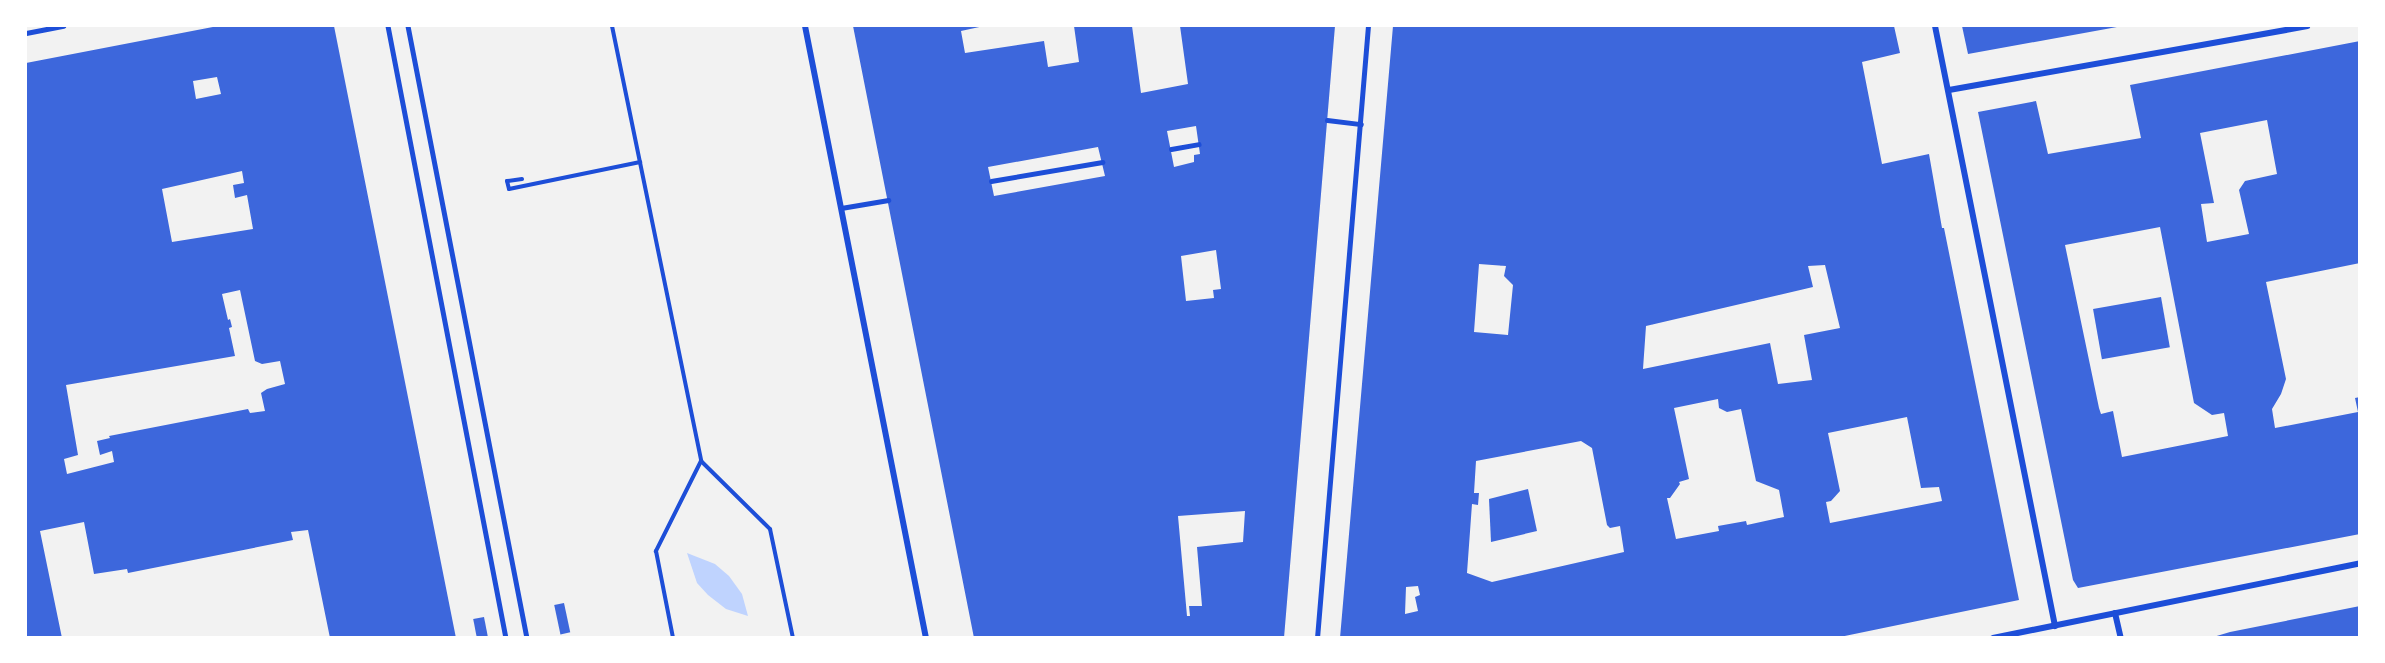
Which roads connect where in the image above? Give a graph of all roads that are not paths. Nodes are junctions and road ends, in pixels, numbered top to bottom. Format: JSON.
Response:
{"nodes":[{"id":1,"x":63,"y":26,"type":"edge"},
{"id":2,"x":388,"y":26,"type":"edge"},
{"id":3,"x":408,"y":26,"type":"edge"},
{"id":4,"x":805,"y":26,"type":"edge"},
{"id":5,"x":1368,"y":26,"type":"edge"},
{"id":6,"x":1935,"y":26,"type":"edge"},
{"id":7,"x":2307,"y":26,"type":"edge"},
{"id":8,"x":26,"y":33,"type":"edge"},
{"id":9,"x":1949,"y":90,"type":"junction"},
{"id":10,"x":1327,"y":120,"type":"dead end"},
{"id":11,"x":1361,"y":124,"type":"junction"},
{"id":12,"x":1199,"y":144,"type":"dead end"},
{"id":13,"x":1171,"y":149,"type":"dead end"},
{"id":14,"x":1102,"y":162,"type":"dead end"},
{"id":15,"x":991,"y":181,"type":"dead end"},
{"id":16,"x":888,"y":200,"type":"dead end"},
{"id":17,"x":841,"y":208,"type":"junction"},
{"id":18,"x":2360,"y":563,"type":"edge"},
{"id":19,"x":2115,"y":613,"type":"junction"},
{"id":20,"x":2055,"y":626,"type":"junction"},
{"id":21,"x":506,"y":638,"type":"edge"},
{"id":22,"x":527,"y":638,"type":"edge"},
{"id":23,"x":926,"y":638,"type":"edge"},
{"id":24,"x":1317,"y":638,"type":"edge"},
{"id":25,"x":1993,"y":638,"type":"edge"},
{"id":26,"x":2121,"y":638,"type":"edge"}],
"edges":[{"from":1,"to":8,"type":"street"},
{"from":2,"to":21,"type":"lane"},
{"from":3,"to":22,"type":"lane"},
{"from":4,"to":17,"type":"street"},
{"from":5,"to":11,"type":"street"},
{"from":6,"to":9,"type":"street"},
{"from":7,"to":9,"type":"street"},
{"from":9,"to":20,"type":"street"},
{"from":10,"to":11,"type":"street"},
{"from":11,"to":24,"type":"street"},
{"from":12,"to":13,"type":"street"},
{"from":14,"to":15,"type":"street"},
{"from":16,"to":17,"type":"street"},
{"from":17,"to":23,"type":"street"},
{"from":18,"to":19,"type":"street"},
{"from":19,"to":20,"type":"street"},
{"from":19,"to":26,"type":"street"},
{"from":20,"to":25,"type":"street"}]}
